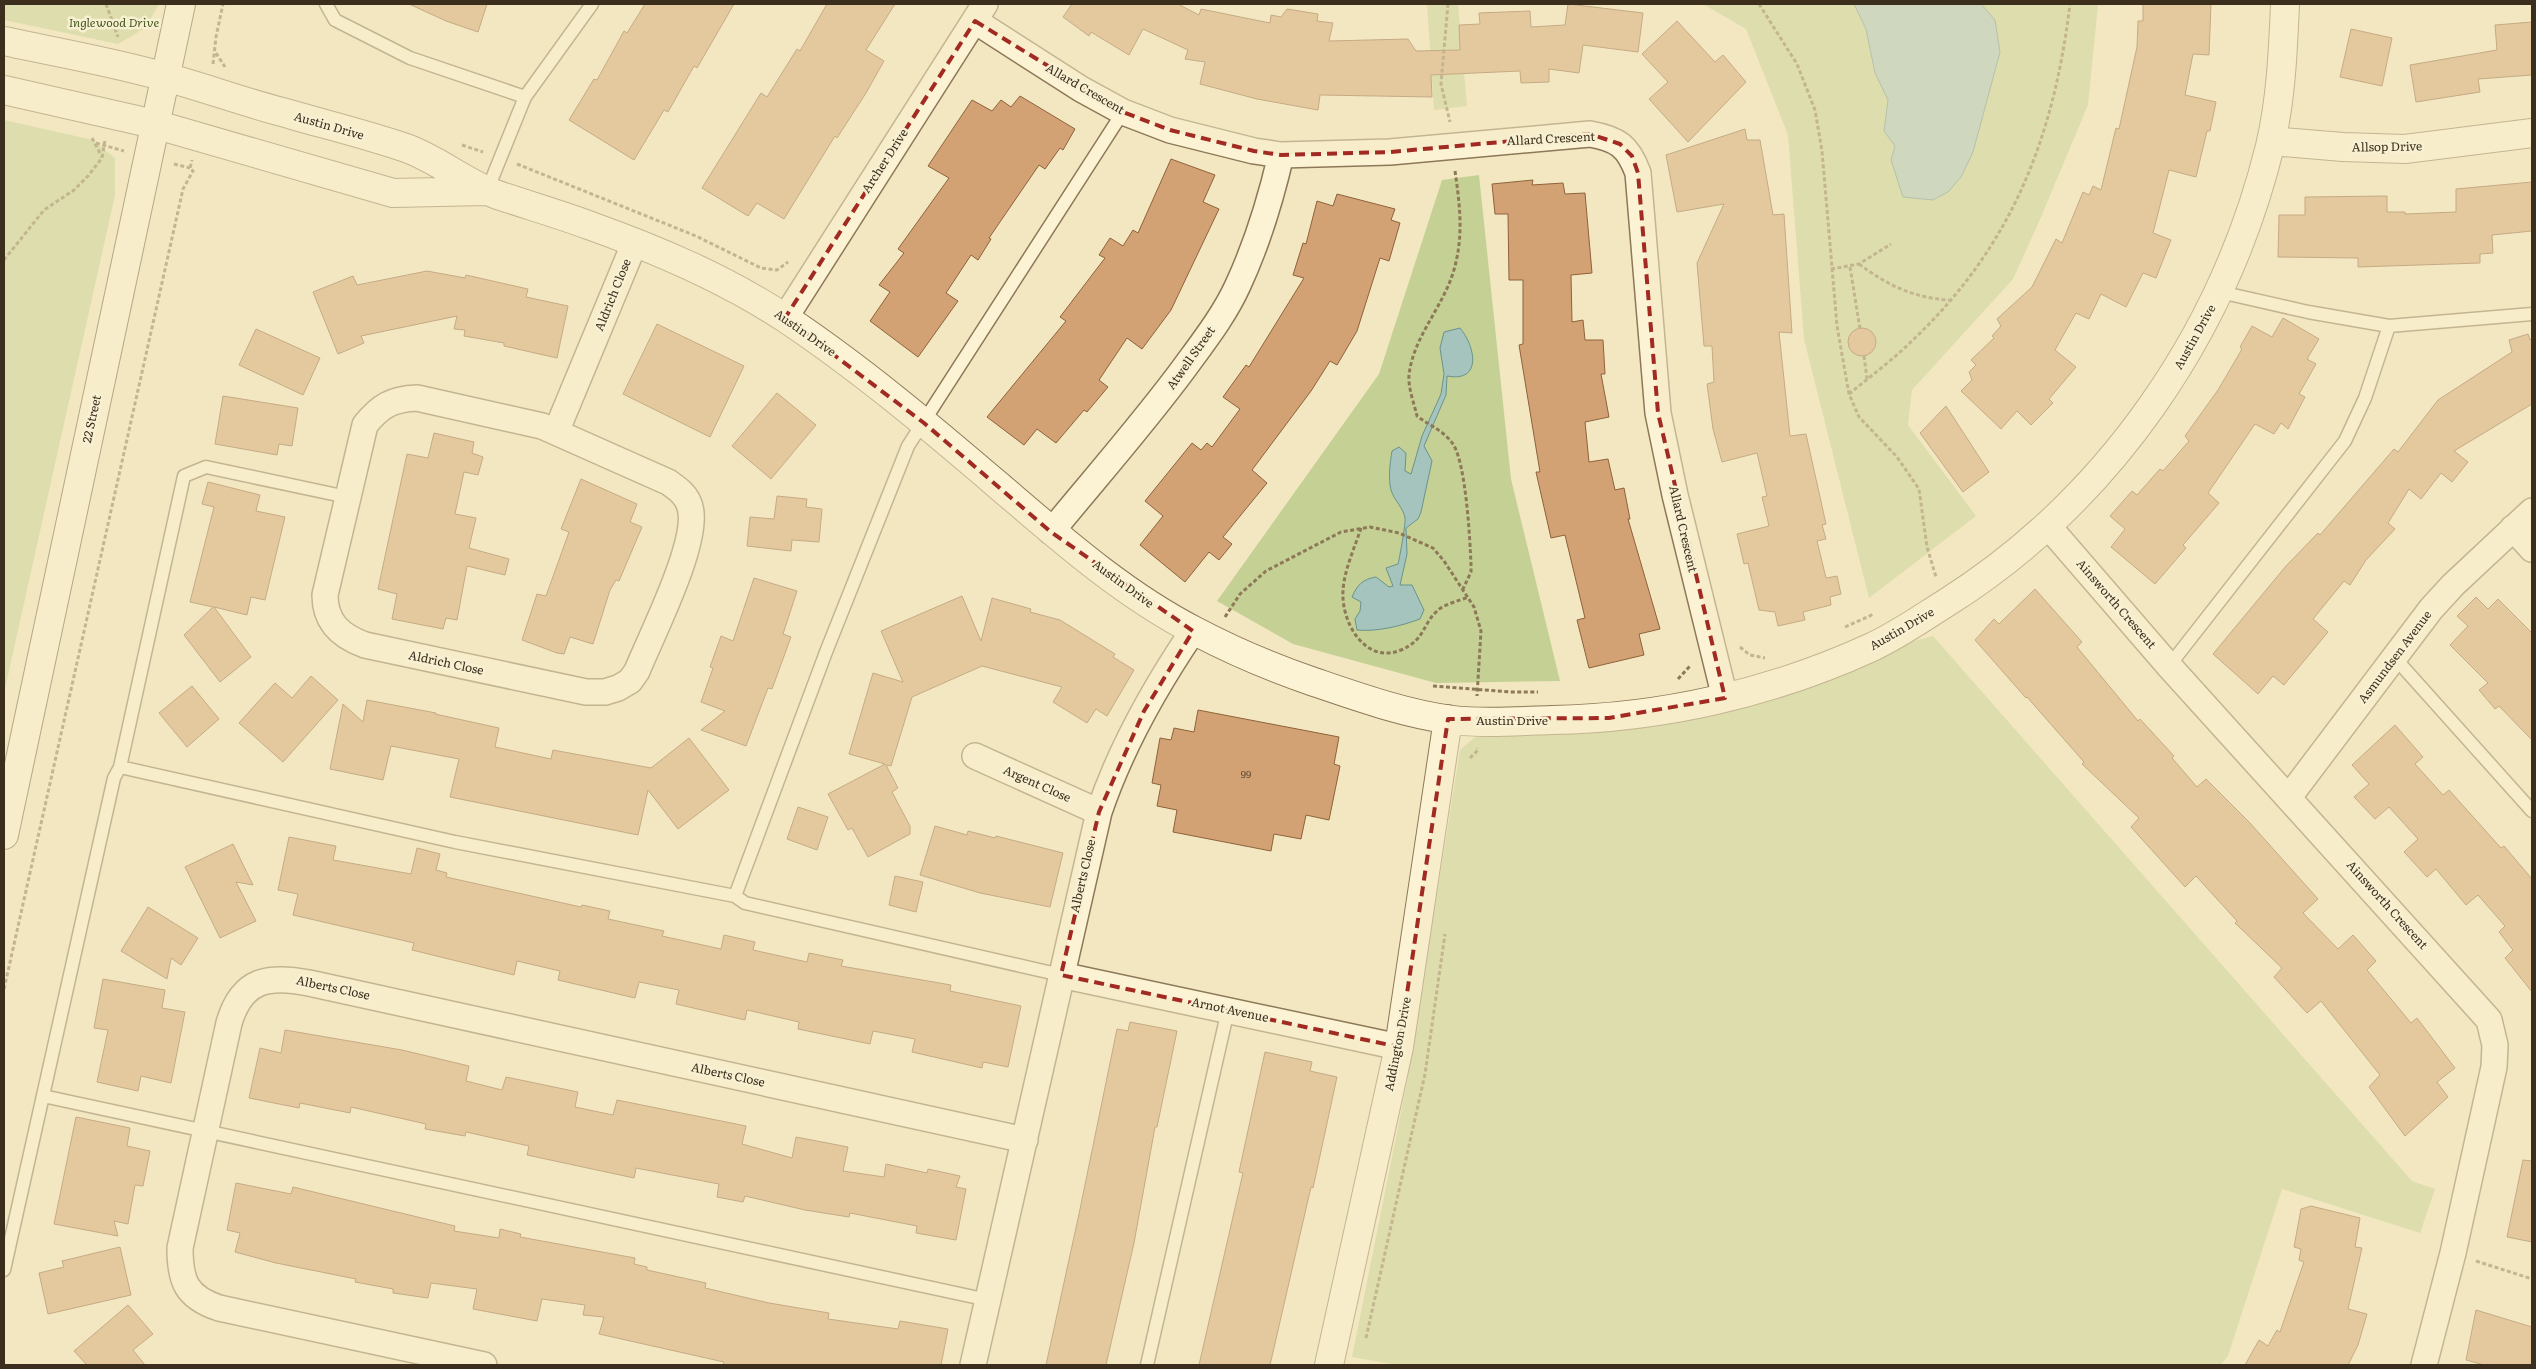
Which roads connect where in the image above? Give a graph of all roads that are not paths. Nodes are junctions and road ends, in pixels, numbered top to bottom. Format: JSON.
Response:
{"nodes":[{"id":1,"x":181,"y":4,"type":"edge"},
{"id":2,"x":326,"y":4,"type":"edge"},
{"id":3,"x":592,"y":4,"type":"edge"},
{"id":4,"x":2285,"y":4,"type":"edge"},
{"id":5,"x":980,"y":12,"type":"edge"},
{"id":6,"x":4,"y":41,"type":"edge"},
{"id":7,"x":164,"y":76,"type":"junction"},
{"id":8,"x":4,"y":90,"type":"edge"},
{"id":9,"x":525,"y":97,"type":"junction"},
{"id":10,"x":1124,"y":112,"type":"junction"},
{"id":11,"x":154,"y":124,"type":"junction"},
{"id":12,"x":2532,"y":133,"type":"edge"},
{"id":13,"x":2271,"y":141,"type":"junction"},
{"id":14,"x":1281,"y":155,"type":"junction"},
{"id":15,"x":488,"y":191,"type":"junction"},
{"id":16,"x":635,"y":242,"type":"junction"},
{"id":17,"x":2220,"y":292,"type":"junction"},
{"id":18,"x":2532,"y":314,"type":"edge"},
{"id":19,"x":784,"y":318,"type":"junction"},
{"id":20,"x":2389,"y":326,"type":"junction"},
{"id":21,"x":924,"y":423,"type":"junction"},
{"id":22,"x":556,"y":432,"type":"junction"},
{"id":23,"x":347,"y":497,"type":"junction"},
{"id":24,"x":2532,"y":511,"type":"edge"},
{"id":25,"x":2048,"y":526,"type":"junction"},
{"id":26,"x":2513,"y":528,"type":"junction"},
{"id":27,"x":1051,"y":532,"type":"junction"},
{"id":28,"x":2532,"y":549,"type":"edge"},
{"id":29,"x":1193,"y":631,"type":"junction"},
{"id":30,"x":2394,"y":657,"type":"junction"},
{"id":31,"x":2169,"y":666,"type":"junction"},
{"id":32,"x":1725,"y":698,"type":"junction"},
{"id":33,"x":1448,"y":719,"type":"junction"},
{"id":34,"x":975,"y":756,"type":"dead end"},
{"id":35,"x":120,"y":767,"type":"junction"},
{"id":36,"x":2289,"y":797,"type":"junction"},
{"id":37,"x":1099,"y":812,"type":"junction"},
{"id":38,"x":2532,"y":812,"type":"edge"},
{"id":39,"x":4,"y":835,"type":"edge"},
{"id":40,"x":735,"y":896,"type":"junction"},
{"id":41,"x":1061,"y":975,"type":"junction"},
{"id":42,"x":1228,"y":1010,"type":"junction"},
{"id":43,"x":1399,"y":1047,"type":"junction"},
{"id":44,"x":43,"y":1096,"type":"junction"},
{"id":45,"x":206,"y":1132,"type":"junction"},
{"id":46,"x":1025,"y":1140,"type":"junction"},
{"id":47,"x":4,"y":1270,"type":"edge"},
{"id":48,"x":988,"y":1300,"type":"junction"},
{"id":49,"x":484,"y":1365,"type":"edge"},
{"id":50,"x":973,"y":1365,"type":"edge"},
{"id":51,"x":1147,"y":1365,"type":"edge"},
{"id":52,"x":1329,"y":1365,"type":"edge"},
{"id":53,"x":2424,"y":1365,"type":"edge"}],
"edges":[{"from":1,"to":7,"type":"street","name":"22 Street"},
{"from":2,"to":9,"type":"lane"},
{"from":3,"to":9,"type":"lane"},
{"from":4,"to":13,"type":"street","name":"Austin Drive"},
{"from":5,"to":10,"type":"street","name":"Allard Crescent"},
{"from":5,"to":19,"type":"street","name":"Archer Drive"},
{"from":6,"to":7,"type":"street"},
{"from":7,"to":11,"type":"street","name":"22 Street"},
{"from":7,"to":15,"type":"street","name":"Austin Drive"},
{"from":8,"to":11,"type":"street"},
{"from":9,"to":15,"type":"lane"},
{"from":10,"to":14,"type":"street","name":"Allard Crescent"},
{"from":10,"to":21,"type":"lane"},
{"from":11,"to":15,"type":"street","name":"Austin Drive"},
{"from":11,"to":39,"type":"street","name":"22 Street"},
{"from":12,"to":13,"type":"street","name":"Allsop Drive"},
{"from":13,"to":17,"type":"street","name":"Austin Drive"},
{"from":14,"to":27,"type":"street","name":"Atwell Street"},
{"from":14,"to":32,"type":"street","name":"Allard Crescent"},
{"from":15,"to":16,"type":"street","name":"Austin Drive"},
{"from":16,"to":19,"type":"street","name":"Austin Drive"},
{"from":16,"to":22,"type":"street","name":"Aldrich Close"},
{"from":17,"to":20,"type":"lane"},
{"from":17,"to":25,"type":"street","name":"Austin Drive"},
{"from":18,"to":20,"type":"lane"},
{"from":19,"to":21,"type":"street","name":"Austin Drive"},
{"from":20,"to":31,"type":"lane"},
{"from":21,"to":27,"type":"street","name":"Austin Drive"},
{"from":21,"to":40,"type":"lane"},
{"from":22,"to":23,"type":"street","name":"Aldrich Close"},
{"from":22,"to":23,"type":"street","name":"Aldrich Close"},
{"from":23,"to":35,"type":"lane"},
{"from":24,"to":26,"type":"street","name":"Asmundsen Avenue"},
{"from":25,"to":31,"type":"street","name":"Ainsworth Crescent"},
{"from":25,"to":32,"type":"street","name":"Austin Drive"},
{"from":26,"to":28,"type":"street"},
{"from":26,"to":30,"type":"street","name":"Asmundsen Avenue"},
{"from":27,"to":29,"type":"street","name":"Austin Drive"},
{"from":29,"to":33,"type":"street","name":"Austin Drive"},
{"from":29,"to":37,"type":"street","name":"Alberts Close"},
{"from":30,"to":36,"type":"street","name":"Asmundsen Avenue"},
{"from":30,"to":38,"type":"lane"},
{"from":31,"to":36,"type":"street","name":"Ainsworth Crescent"},
{"from":32,"to":33,"type":"street","name":"Austin Drive"},
{"from":33,"to":43,"type":"street","name":"Addington Drive"},
{"from":34,"to":37,"type":"street","name":"Argent Close"},
{"from":35,"to":40,"type":"lane"},
{"from":35,"to":44,"type":"lane"},
{"from":36,"to":53,"type":"street","name":"Ainsworth Crescent"},
{"from":37,"to":41,"type":"street","name":"Alberts Close"},
{"from":40,"to":41,"type":"lane"},
{"from":41,"to":42,"type":"street","name":"Arnot Avenue"},
{"from":41,"to":46,"type":"street","name":"Alberts Close"},
{"from":42,"to":43,"type":"street","name":"Arnot Avenue"},
{"from":42,"to":51,"type":"lane"},
{"from":43,"to":52,"type":"street","name":"Addington Drive"},
{"from":44,"to":45,"type":"lane"},
{"from":44,"to":47,"type":"lane"},
{"from":45,"to":46,"type":"street","name":"Alberts Close"},
{"from":45,"to":48,"type":"lane"},
{"from":45,"to":49,"type":"street","name":"Alberts Close"},
{"from":46,"to":48,"type":"street","name":"Alberts Close"},
{"from":48,"to":50,"type":"street","name":"Alberts Close"}]}
